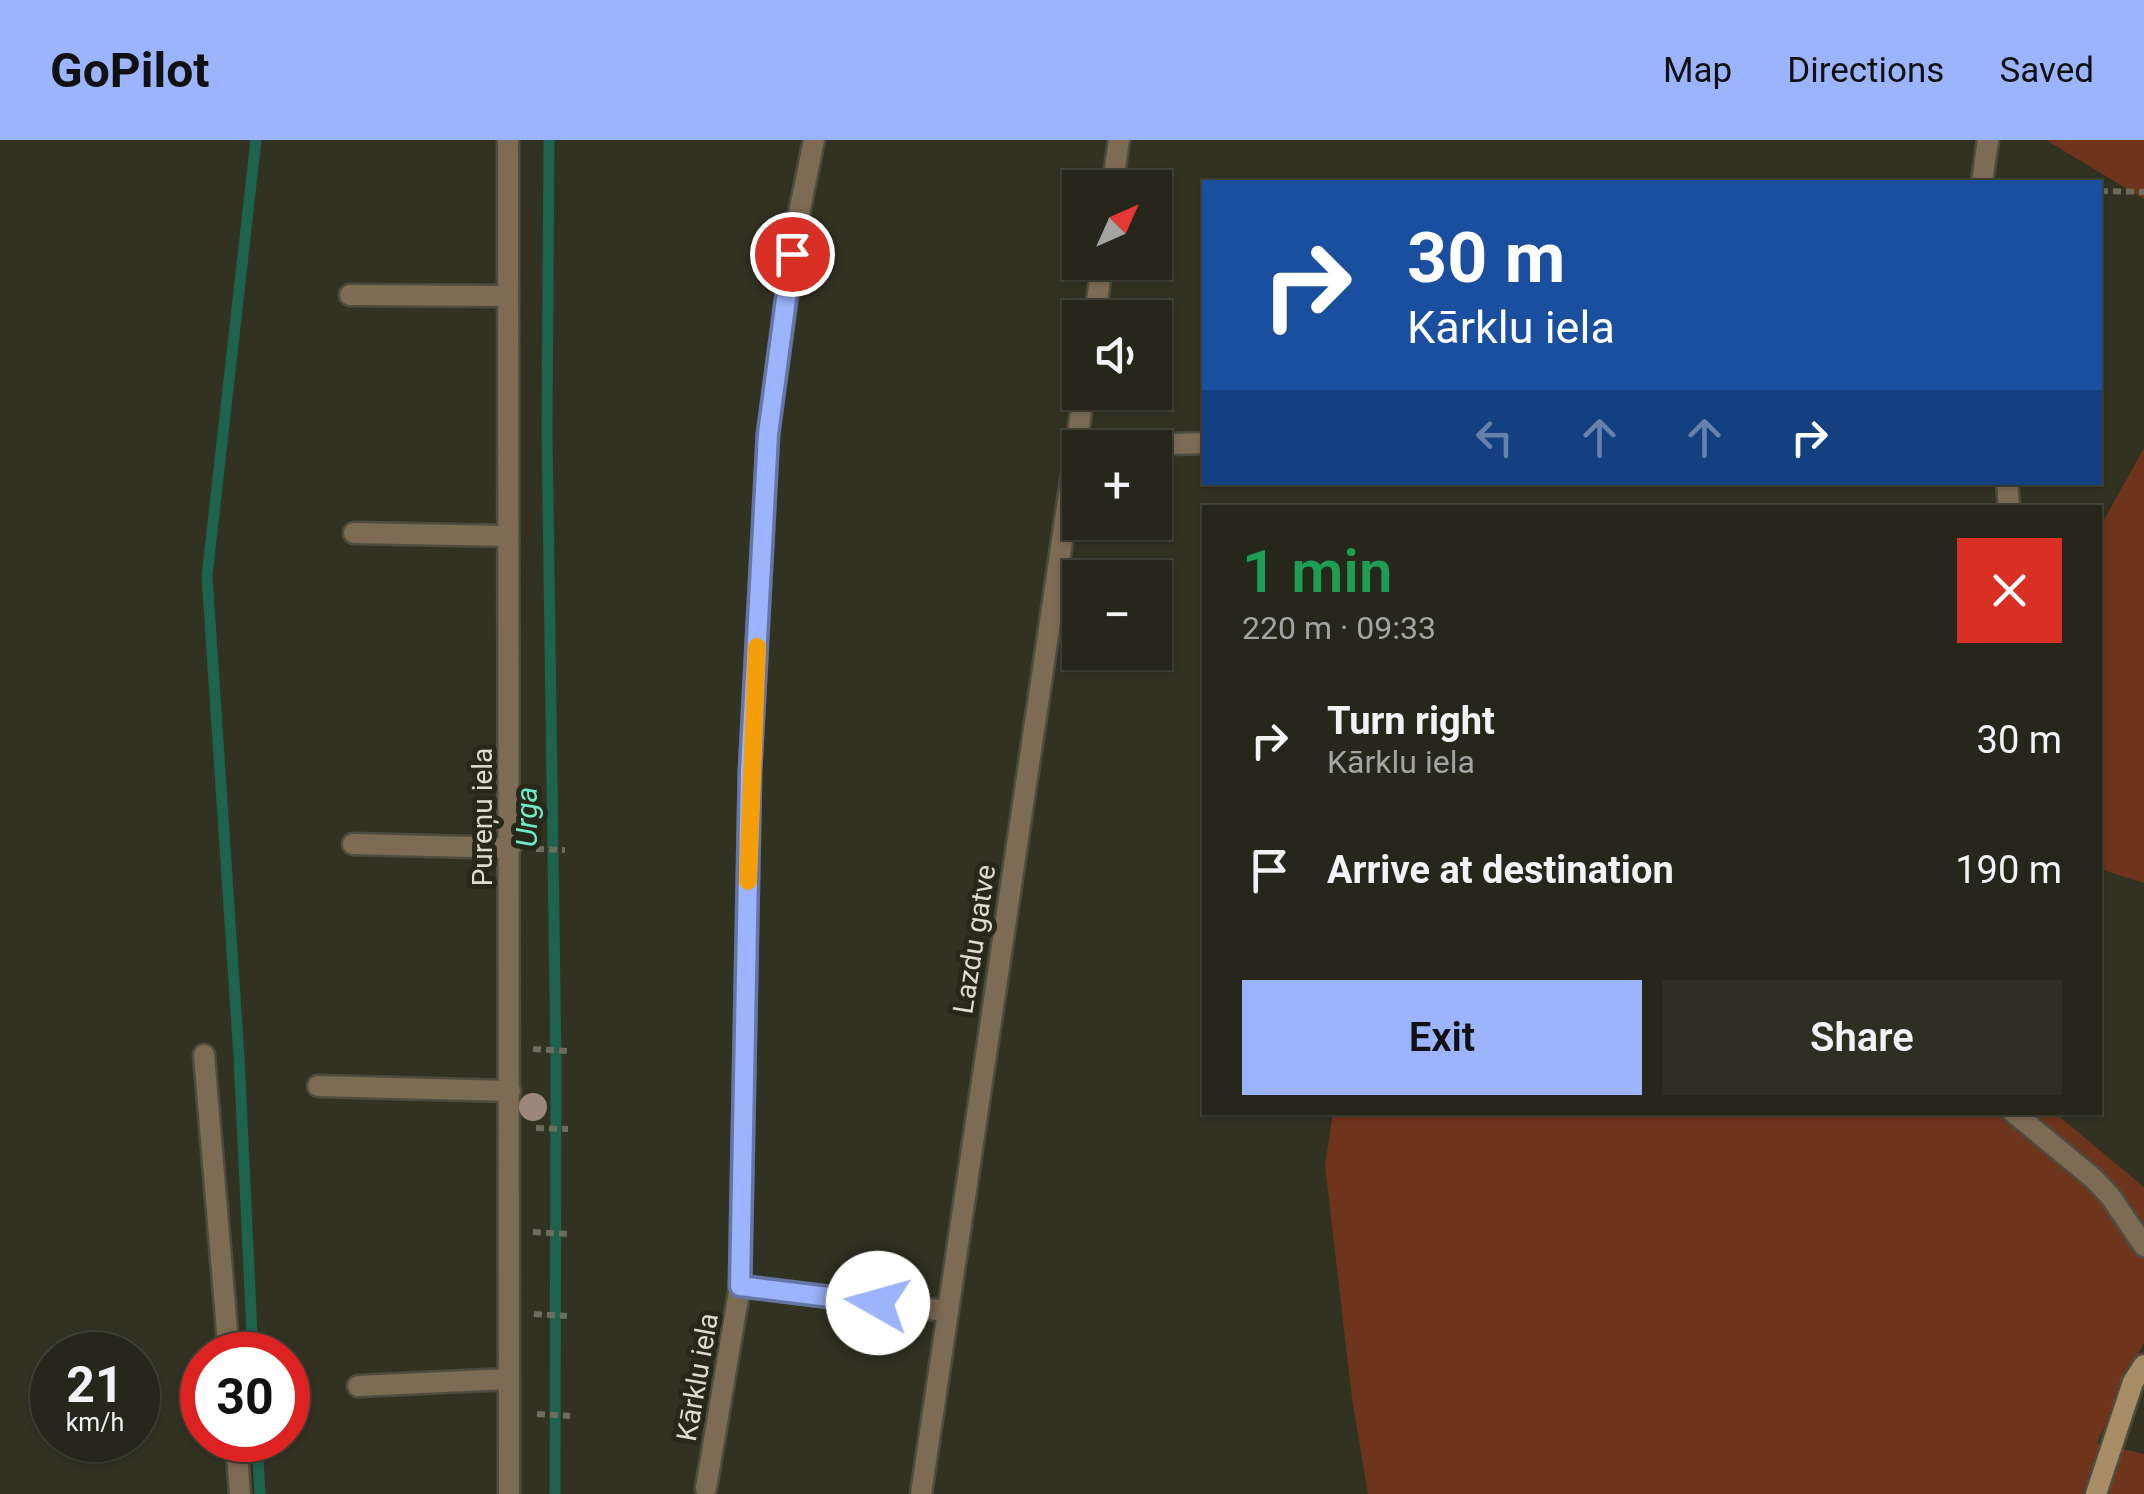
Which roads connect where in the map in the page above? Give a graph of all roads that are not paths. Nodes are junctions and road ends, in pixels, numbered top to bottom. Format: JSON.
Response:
{"nodes":[{"id":1,"x":508,"y":140,"type":"edge"},
{"id":2,"x":814,"y":140,"type":"edge"},
{"id":3,"x":1119,"y":140,"type":"edge"},
{"id":4,"x":1988,"y":140,"type":"edge"},
{"id":5,"x":1115,"y":170,"type":"edge"},
{"id":6,"x":1982,"y":180,"type":"edge"},
{"id":7,"x":350,"y":296,"type":"dead end"},
{"id":8,"x":508,"y":296,"type":"junction"},
{"id":9,"x":1202,"y":442,"type":"edge"},
{"id":10,"x":1172,"y":443,"type":"edge"},
{"id":11,"x":354,"y":532,"type":"dead end"},
{"id":12,"x":508,"y":536,"type":"junction"},
{"id":13,"x":1063,"y":540,"type":"edge"},
{"id":14,"x":353,"y":844,"type":"dead end"},
{"id":15,"x":510,"y":848,"type":"junction"},
{"id":16,"x":204,"y":1055,"type":"dead end"},
{"id":17,"x":318,"y":1086,"type":"dead end"},
{"id":18,"x":510,"y":1091,"type":"junction"},
{"id":19,"x":2017,"y":1115,"type":"edge"},
{"id":20,"x":2144,"y":1246,"type":"edge"},
{"id":21,"x":740,"y":1286,"type":"junction"},
{"id":22,"x":946,"y":1311,"type":"junction"},
{"id":23,"x":227,"y":1332,"type":"edge"},
{"id":24,"x":2144,"y":1365,"type":"edge"},
{"id":25,"x":509,"y":1380,"type":"junction"},
{"id":26,"x":358,"y":1386,"type":"dead end"},
{"id":27,"x":238,"y":1462,"type":"edge"},
{"id":28,"x":706,"y":1488,"type":"dead end"},
{"id":29,"x":240,"y":1494,"type":"edge"},
{"id":30,"x":509,"y":1494,"type":"edge"},
{"id":31,"x":921,"y":1494,"type":"edge"},
{"id":32,"x":2096,"y":1494,"type":"edge"}],
"edges":[{"from":1,"to":8,"type":"street","name":"Pureņu iela"},
{"from":2,"to":21,"type":"street","name":"Kārklu iela"},
{"from":3,"to":5,"type":"street"},
{"from":4,"to":6,"type":"street"},
{"from":7,"to":8,"type":"street"},
{"from":8,"to":12,"type":"street","name":"Pureņu iela"},
{"from":9,"to":10,"type":"street"},
{"from":11,"to":12,"type":"street"},
{"from":12,"to":15,"type":"street","name":"Pureņu iela"},
{"from":13,"to":22,"type":"street","name":"Lazdu gatve"},
{"from":14,"to":15,"type":"street"},
{"from":15,"to":18,"type":"street","name":"Pureņu iela"},
{"from":16,"to":23,"type":"street"},
{"from":17,"to":18,"type":"street"},
{"from":18,"to":25,"type":"street","name":"Pureņu iela"},
{"from":19,"to":20,"type":"street"},
{"from":21,"to":22,"type":"street"},
{"from":21,"to":28,"type":"street","name":"Kārklu iela"},
{"from":22,"to":31,"type":"street","name":"Lazdu gatve"},
{"from":24,"to":32,"type":"street"},
{"from":25,"to":26,"type":"street"},
{"from":25,"to":30,"type":"street","name":"Pureņu iela"},
{"from":27,"to":29,"type":"street"}]}
